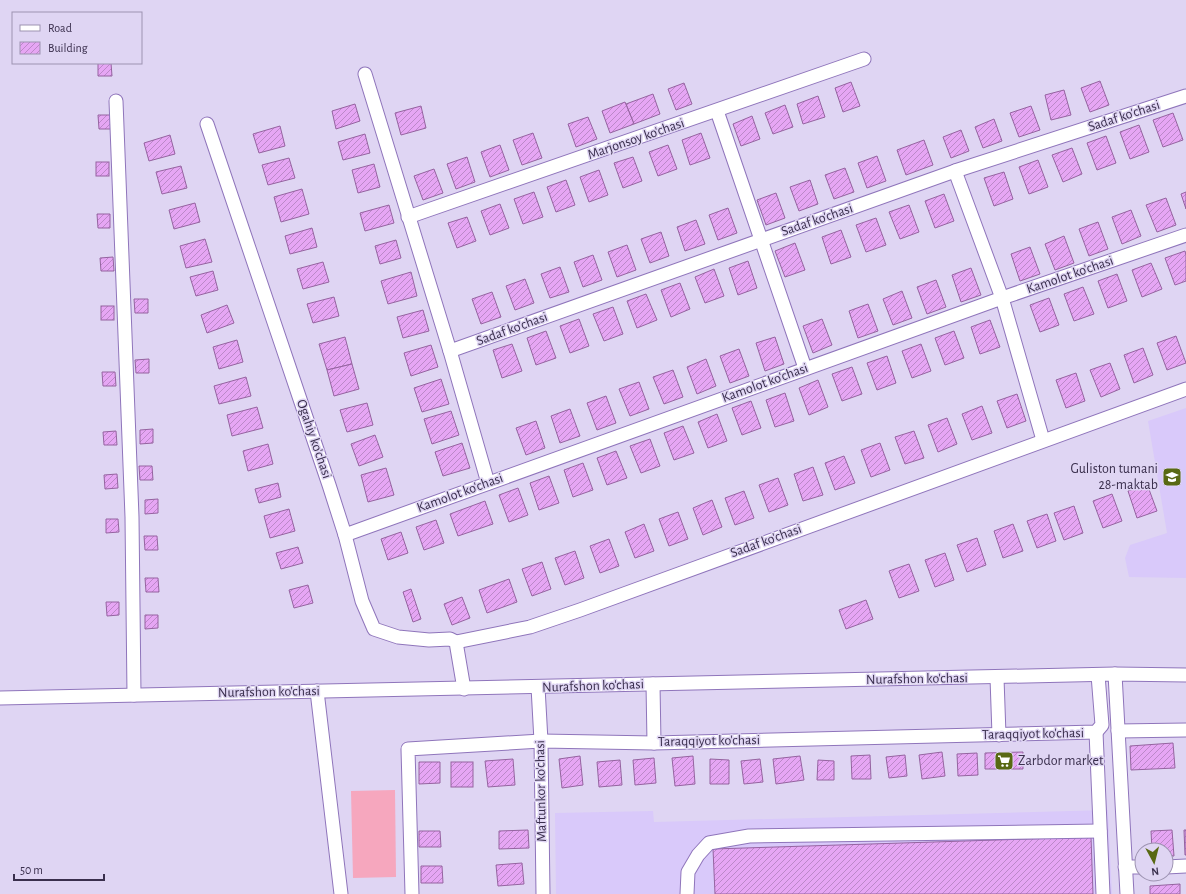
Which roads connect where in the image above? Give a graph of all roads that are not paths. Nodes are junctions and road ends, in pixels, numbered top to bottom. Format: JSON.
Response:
{"nodes":[{"id":1,"x":864,"y":59,"type":"dead end"},
{"id":2,"x":366,"y":74,"type":"dead end"},
{"id":3,"x":1186,"y":96,"type":"edge"},
{"id":4,"x":116,"y":101,"type":"dead end"},
{"id":5,"x":717,"y":111,"type":"junction"},
{"id":6,"x":207,"y":124,"type":"dead end"},
{"id":7,"x":955,"y":171,"type":"junction"},
{"id":8,"x":408,"y":218,"type":"junction"},
{"id":9,"x":1186,"y":235,"type":"edge"},
{"id":10,"x":760,"y":240,"type":"junction"},
{"id":11,"x":1002,"y":298,"type":"junction"},
{"id":12,"x":450,"y":351,"type":"junction"},
{"id":13,"x":805,"y":368,"type":"junction"},
{"id":14,"x":1186,"y":389,"type":"edge"},
{"id":15,"x":1044,"y":440,"type":"junction"},
{"id":16,"x":488,"y":483,"type":"junction"},
{"id":17,"x":345,"y":535,"type":"junction"},
{"id":18,"x":456,"y":642,"type":"junction"},
{"id":19,"x":1115,"y":674,"type":"junction"},
{"id":20,"x":1098,"y":675,"type":"junction"},
{"id":21,"x":1186,"y":675,"type":"edge"},
{"id":22,"x":997,"y":678,"type":"junction"},
{"id":23,"x":652,"y":684,"type":"junction"},
{"id":24,"x":538,"y":687,"type":"junction"},
{"id":25,"x":464,"y":689,"type":"junction"},
{"id":26,"x":317,"y":691,"type":"junction"},
{"id":27,"x":134,"y":695,"type":"junction"},
{"id":28,"x":0,"y":698,"type":"edge"},
{"id":29,"x":1186,"y":730,"type":"edge"},
{"id":30,"x":1118,"y":731,"type":"junction"},
{"id":31,"x":1096,"y":732,"type":"junction"},
{"id":32,"x":999,"y":735,"type":"junction"},
{"id":33,"x":541,"y":741,"type":"junction"},
{"id":34,"x":654,"y":742,"type":"junction"},
{"id":35,"x":1100,"y":831,"type":"junction"},
{"id":36,"x":1186,"y":866,"type":"edge"},
{"id":37,"x":1125,"y":867,"type":"junction"},
{"id":38,"x":1134,"y":867,"type":"edge"},
{"id":39,"x":1174,"y":867,"type":"edge"},
{"id":40,"x":341,"y":894,"type":"edge"},
{"id":41,"x":412,"y":894,"type":"edge"},
{"id":42,"x":543,"y":894,"type":"edge"},
{"id":43,"x":687,"y":894,"type":"edge"},
{"id":44,"x":1103,"y":894,"type":"edge"},
{"id":45,"x":1127,"y":894,"type":"edge"}],
"edges":[{"from":1,"to":5,"type":"street","name":"Marjonsoy ko'chasi"},
{"from":2,"to":8,"type":"street"},
{"from":3,"to":7,"type":"street","name":"Sadaf ko'chasi"},
{"from":4,"to":27,"type":"street"},
{"from":5,"to":8,"type":"street","name":"Marjonsoy ko'chasi"},
{"from":5,"to":10,"type":"street"},
{"from":6,"to":17,"type":"street","name":"Ogahiy ko'chasi"},
{"from":7,"to":10,"type":"street","name":"Sadaf ko'chasi"},
{"from":7,"to":11,"type":"street"},
{"from":8,"to":12,"type":"street"},
{"from":9,"to":11,"type":"street","name":"Kamolot ko'chasi"},
{"from":10,"to":12,"type":"street","name":"Sadaf ko'chasi"},
{"from":10,"to":13,"type":"street"},
{"from":11,"to":13,"type":"street","name":"Kamolot ko'chasi"},
{"from":11,"to":15,"type":"street"},
{"from":12,"to":16,"type":"street"},
{"from":13,"to":16,"type":"street","name":"Kamolot ko'chasi"},
{"from":14,"to":15,"type":"street","name":"Sadaf ko'chasi"},
{"from":15,"to":18,"type":"street","name":"Sadaf ko'chasi"},
{"from":16,"to":17,"type":"street","name":"Kamolot ko'chasi"},
{"from":17,"to":18,"type":"street","name":"Ogahiy ko'chasi"},
{"from":18,"to":25,"type":"street"},
{"from":19,"to":20,"type":"street","name":"Nurafshon ko'chasi"},
{"from":19,"to":21,"type":"street","name":"Nurafshon ko'chasi"},
{"from":19,"to":30,"type":"street"},
{"from":20,"to":22,"type":"street","name":"Nurafshon ko'chasi"},
{"from":20,"to":31,"type":"street","name":"Taraqqiyot ko'chasi"},
{"from":22,"to":23,"type":"street","name":"Nurafshon ko'chasi"},
{"from":22,"to":32,"type":"street"},
{"from":23,"to":24,"type":"street","name":"Nurafshon ko'chasi"},
{"from":23,"to":34,"type":"street"},
{"from":24,"to":25,"type":"street","name":"Nurafshon ko'chasi"},
{"from":24,"to":33,"type":"street","name":"Maftunkor ko'chasi"},
{"from":25,"to":26,"type":"street","name":"Nurafshon ko'chasi"},
{"from":26,"to":27,"type":"street","name":"Nurafshon ko'chasi"},
{"from":26,"to":40,"type":"street"},
{"from":27,"to":28,"type":"street","name":"Nurafshon ko'chasi"},
{"from":29,"to":30,"type":"street"},
{"from":30,"to":37,"type":"street"},
{"from":31,"to":32,"type":"street","name":"Taraqqiyot ko'chasi"},
{"from":31,"to":35,"type":"street"},
{"from":32,"to":34,"type":"street","name":"Taraqqiyot ko'chasi"},
{"from":33,"to":34,"type":"street","name":"Taraqqiyot ko'chasi"},
{"from":33,"to":41,"type":"street","name":"Taraqqiyot ko'chasi"},
{"from":33,"to":42,"type":"street","name":"Maftunkor ko'chasi"},
{"from":35,"to":43,"type":"street"},
{"from":35,"to":44,"type":"street"},
{"from":36,"to":39,"type":"street"},
{"from":37,"to":38,"type":"street"},
{"from":37,"to":45,"type":"street"}]}
